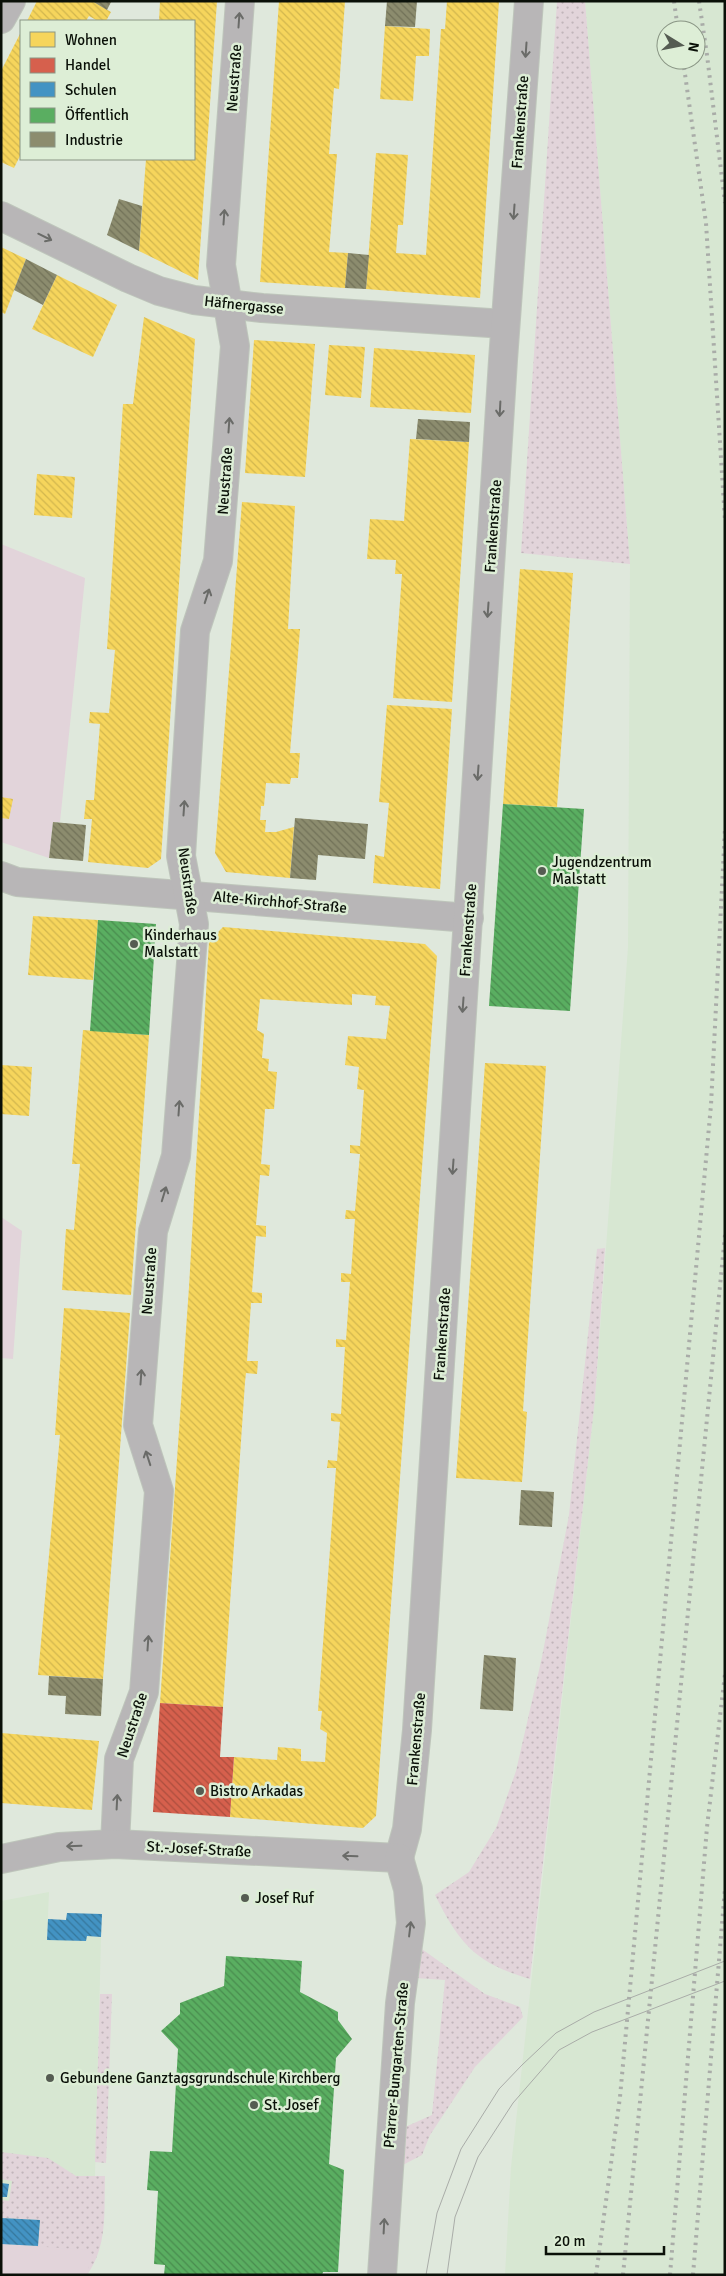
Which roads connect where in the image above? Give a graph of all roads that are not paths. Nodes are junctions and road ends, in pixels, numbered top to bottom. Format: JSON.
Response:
{"nodes":[{"id":1,"x":11,"y":1,"type":"edge"},
{"id":2,"x":240,"y":1,"type":"edge"},
{"id":3,"x":529,"y":1,"type":"edge"},
{"id":4,"x":1,"y":19,"type":"edge"},
{"id":5,"x":1,"y":216,"type":"edge"},
{"id":6,"x":226,"y":304,"type":"junction"},
{"id":7,"x":506,"y":324,"type":"junction"},
{"id":8,"x":1,"y":876,"type":"edge"},
{"id":9,"x":188,"y":895,"type":"junction"},
{"id":10,"x":469,"y":918,"type":"junction"},
{"id":11,"x":115,"y":1844,"type":"junction"},
{"id":12,"x":399,"y":1858,"type":"junction"},
{"id":13,"x":1,"y":1859,"type":"edge"},
{"id":14,"x":382,"y":2275,"type":"edge"}],
"edges":[{"from":1,"to":4,"type":"street"},
{"from":6,"to":2,"type":"street","name":"Neustraße","one_way":true},
{"from":3,"to":7,"type":"street","name":"Frankenstraße","one_way":true},
{"from":5,"to":6,"type":"street","name":"Häfnergasse","one_way":true},
{"from":6,"to":7,"type":"street","name":"Häfnergasse"},
{"from":9,"to":6,"type":"street","name":"Neustraße","one_way":true},
{"from":7,"to":10,"type":"street","name":"Frankenstraße","one_way":true},
{"from":8,"to":9,"type":"street","name":"Alte-Kirchhof-Straße"},
{"from":9,"to":10,"type":"street","name":"Alte-Kirchhof-Straße"},
{"from":11,"to":9,"type":"street","name":"Neustraße","one_way":true},
{"from":10,"to":12,"type":"street","name":"Frankenstraße","one_way":true},
{"from":12,"to":11,"type":"street","name":"St.-Josef-Straße","one_way":true},
{"from":11,"to":13,"type":"street","name":"St.-Josef-Straße","one_way":true},
{"from":14,"to":12,"type":"street","name":"Pfarrer-Bungarten-Straße","one_way":true}]}
